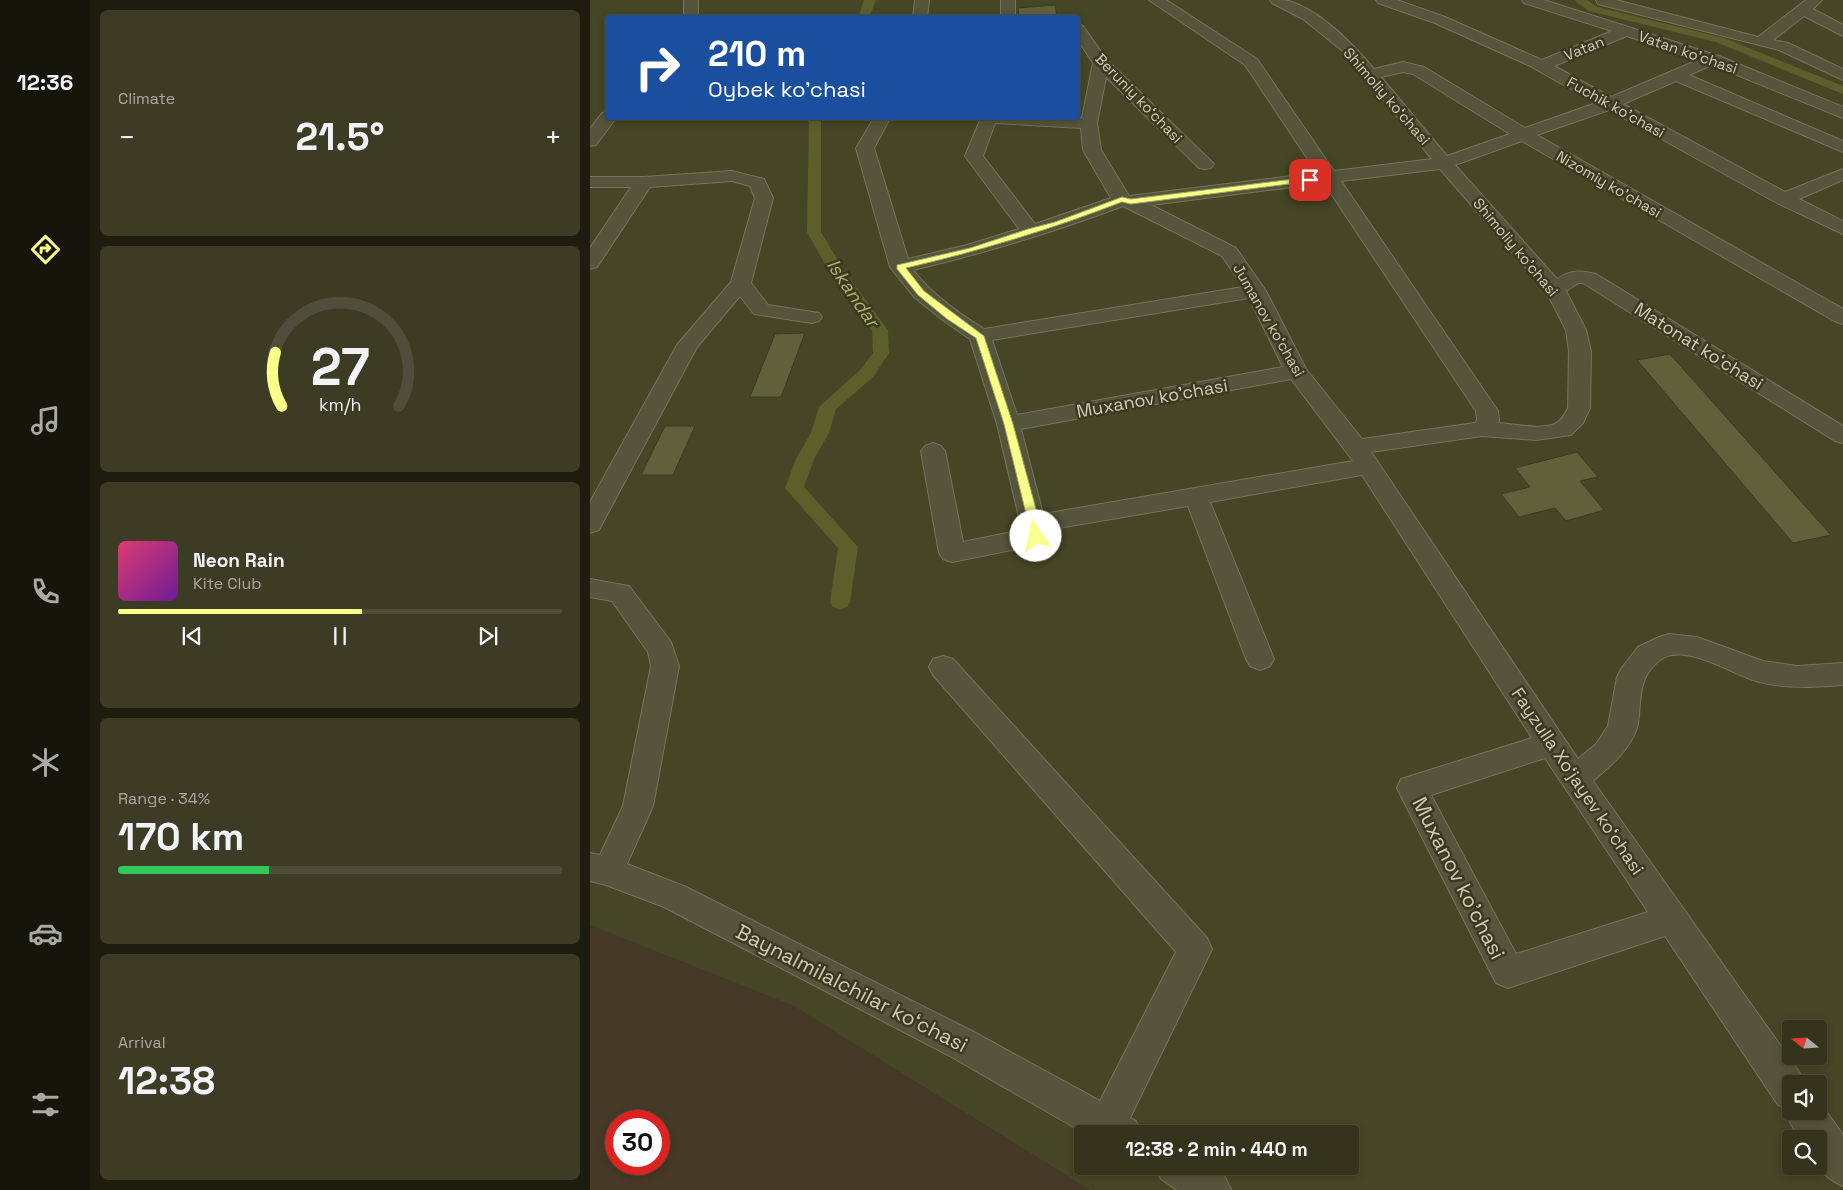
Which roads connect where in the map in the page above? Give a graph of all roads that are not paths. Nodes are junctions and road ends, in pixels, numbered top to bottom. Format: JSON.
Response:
{"nodes":[{"id":1,"x":691,"y":0,"type":"edge"},
{"id":2,"x":922,"y":0,"type":"edge"},
{"id":3,"x":1008,"y":0,"type":"edge"},
{"id":4,"x":1156,"y":0,"type":"edge"},
{"id":5,"x":1277,"y":0,"type":"edge"},
{"id":6,"x":1383,"y":0,"type":"edge"},
{"id":7,"x":1529,"y":0,"type":"edge"},
{"id":8,"x":1815,"y":0,"type":"edge"},
{"id":9,"x":1603,"y":1,"type":"dead end"},
{"id":10,"x":1802,"y":9,"type":"junction"},
{"id":11,"x":691,"y":15,"type":"edge"},
{"id":12,"x":920,"y":15,"type":"edge"},
{"id":13,"x":1008,"y":15,"type":"edge"},
{"id":14,"x":1626,"y":31,"type":"junction"},
{"id":15,"x":1843,"y":31,"type":"edge"},
{"id":16,"x":1080,"y":32,"type":"edge"},
{"id":17,"x":1761,"y":42,"type":"junction"},
{"id":18,"x":1713,"y":59,"type":"junction"},
{"id":19,"x":1101,"y":63,"type":"junction"},
{"id":20,"x":1541,"y":66,"type":"junction"},
{"id":21,"x":1371,"y":75,"type":"junction"},
{"id":22,"x":1676,"y":75,"type":"junction"},
{"id":23,"x":1843,"y":76,"type":"edge"},
{"id":24,"x":1609,"y":104,"type":"junction"},
{"id":25,"x":1843,"y":113,"type":"edge"},
{"id":26,"x":606,"y":120,"type":"edge"},
{"id":27,"x":881,"y":120,"type":"edge"},
{"id":28,"x":988,"y":120,"type":"edge"},
{"id":29,"x":1032,"y":120,"type":"edge"},
{"id":30,"x":1089,"y":123,"type":"junction"},
{"id":31,"x":1524,"y":135,"type":"junction"},
{"id":32,"x":590,"y":141,"type":"edge"},
{"id":33,"x":1843,"y":147,"type":"edge"},
{"id":34,"x":1444,"y":163,"type":"junction"},
{"id":35,"x":1205,"y":164,"type":"dead end"},
{"id":36,"x":1843,"y":174,"type":"edge"},
{"id":37,"x":1327,"y":177,"type":"junction"},
{"id":38,"x":590,"y":182,"type":"edge"},
{"id":39,"x":644,"y":182,"type":"junction"},
{"id":40,"x":1784,"y":199,"type":"junction"},
{"id":41,"x":1126,"y":201,"type":"junction"},
{"id":42,"x":1843,"y":228,"type":"edge"},
{"id":43,"x":1031,"y":231,"type":"junction"},
{"id":44,"x":590,"y":263,"type":"edge"},
{"id":45,"x":900,"y":267,"type":"junction"},
{"id":46,"x":741,"y":283,"type":"junction"},
{"id":47,"x":1555,"y":290,"type":"junction"},
{"id":48,"x":1256,"y":291,"type":"junction"},
{"id":49,"x":812,"y":317,"type":"dead end"},
{"id":50,"x":1843,"y":318,"type":"edge"},
{"id":51,"x":980,"y":336,"type":"junction"},
{"id":52,"x":1296,"y":372,"type":"junction"},
{"id":53,"x":1008,"y":424,"type":"junction"},
{"id":54,"x":1482,"y":429,"type":"junction"},
{"id":55,"x":1843,"y":436,"type":"edge"},
{"id":56,"x":933,"y":451,"type":"dead end"},
{"id":57,"x":1362,"y":457,"type":"junction"},
{"id":58,"x":1196,"y":496,"type":"junction"},
{"id":59,"x":590,"y":524,"type":"edge"},
{"id":60,"x":1034,"y":524,"type":"junction"},
{"id":61,"x":590,"y":588,"type":"edge"},
{"id":62,"x":1260,"y":659,"type":"dead end"},
{"id":63,"x":943,"y":667,"type":"dead end"},
{"id":64,"x":1843,"y":674,"type":"edge"},
{"id":65,"x":1552,"y":744,"type":"junction"},
{"id":66,"x":1575,"y":779,"type":"junction"},
{"id":67,"x":599,"y":869,"type":"edge"},
{"id":68,"x":1672,"y":919,"type":"junction"},
{"id":69,"x":1782,"y":1079,"type":"edge"},
{"id":70,"x":1810,"y":1120,"type":"edge"},
{"id":71,"x":1109,"y":1125,"type":"edge"},
{"id":72,"x":1118,"y":1125,"type":"edge"},
{"id":73,"x":1843,"y":1168,"type":"edge"},
{"id":74,"x":1188,"y":1175,"type":"edge"},
{"id":75,"x":1212,"y":1190,"type":"edge"}],
"edges":[{"from":1,"to":11,"type":"street"},
{"from":2,"to":12,"type":"street"},
{"from":3,"to":13,"type":"street"},
{"from":4,"to":37,"type":"street"},
{"from":5,"to":21,"type":"street","name":"Shimoliy ko‘chasi"},
{"from":6,"to":20,"type":"street","name":"Fuchik ko'chasi"},
{"from":7,"to":14,"type":"street","name":"Vatan ko'chasi"},
{"from":8,"to":10,"type":"street"},
{"from":9,"to":17,"type":"street"},
{"from":10,"to":15,"type":"street"},
{"from":10,"to":17,"type":"street"},
{"from":14,"to":18,"type":"street","name":"Vatan ko'chasi"},
{"from":14,"to":20,"type":"street","name":"Vatan"},
{"from":16,"to":19,"type":"street","name":"Beruniy ko‘chasi"},
{"from":17,"to":23,"type":"street"},
{"from":18,"to":22,"type":"street"},
{"from":18,"to":25,"type":"street","name":"Vatan ko'chasi"},
{"from":19,"to":30,"type":"street"},
{"from":19,"to":35,"type":"street","name":"Beruniy ko‘chasi"},
{"from":20,"to":24,"type":"street","name":"Fuchik ko'chasi"},
{"from":21,"to":31,"type":"street","name":"Nizomiy ko'chasi"},
{"from":21,"to":34,"type":"street","name":"Shimoliy ko‘chasi"},
{"from":22,"to":24,"type":"street"},
{"from":22,"to":33,"type":"street","name":"Vatan ko'chasi"},
{"from":24,"to":31,"type":"street"},
{"from":24,"to":40,"type":"street","name":"Fuchik ko'chasi"},
{"from":26,"to":32,"type":"street"},
{"from":27,"to":45,"type":"street"},
{"from":28,"to":43,"type":"street"},
{"from":29,"to":30,"type":"street"},
{"from":30,"to":41,"type":"street"},
{"from":31,"to":34,"type":"street"},
{"from":31,"to":50,"type":"street","name":"Nizomiy ko'chasi"},
{"from":34,"to":37,"type":"street"},
{"from":34,"to":47,"type":"street","name":"Shimoliy ko'chasi"},
{"from":36,"to":40,"type":"street"},
{"from":37,"to":41,"type":"street"},
{"from":37,"to":54,"type":"street"},
{"from":38,"to":39,"type":"street"},
{"from":39,"to":44,"type":"street"},
{"from":39,"to":46,"type":"street"},
{"from":40,"to":42,"type":"street","name":"Fuchik ko'chasi"},
{"from":41,"to":43,"type":"street"},
{"from":41,"to":48,"type":"street","name":"Jumanov ko‘chasi"},
{"from":43,"to":45,"type":"street"},
{"from":45,"to":51,"type":"street"},
{"from":46,"to":49,"type":"street"},
{"from":46,"to":59,"type":"street"},
{"from":47,"to":54,"type":"street","name":"Shimoliy ko'chasi"},
{"from":47,"to":55,"type":"street","name":"Matonat ko‘chasi"},
{"from":48,"to":51,"type":"street"},
{"from":48,"to":52,"type":"street","name":"Jumanov ko‘chasi"},
{"from":51,"to":53,"type":"street"},
{"from":52,"to":53,"type":"street","name":"Muxanov ko'chasi"},
{"from":52,"to":57,"type":"street","name":"Jumanov ko‘chasi"},
{"from":53,"to":60,"type":"street"},
{"from":54,"to":57,"type":"street","name":"Shimoliy ko'chasi"},
{"from":56,"to":60,"type":"street"},
{"from":57,"to":58,"type":"street"},
{"from":57,"to":65,"type":"street","name":"Fayzulla Xo‘jayev ko‘chasi"},
{"from":58,"to":60,"type":"street"},
{"from":58,"to":62,"type":"street"},
{"from":61,"to":67,"type":"street"},
{"from":63,"to":72,"type":"street","name":"Baynalmilalchilar ko‘chasi"},
{"from":64,"to":66,"type":"street"},
{"from":65,"to":66,"type":"street","name":"Fayzulla Xo‘jayev ko‘chasi"},
{"from":65,"to":68,"type":"street","name":"Muxanov ko'chasi"},
{"from":66,"to":68,"type":"street","name":"Fayzulla Xo‘jayev ko‘chasi"},
{"from":67,"to":71,"type":"street","name":"Baynalmilalchilar ko‘chasi"},
{"from":68,"to":69,"type":"street","name":"Fayzulla Xo‘jayev ko‘chasi"},
{"from":70,"to":73,"type":"street"},
{"from":74,"to":75,"type":"street"}]}
